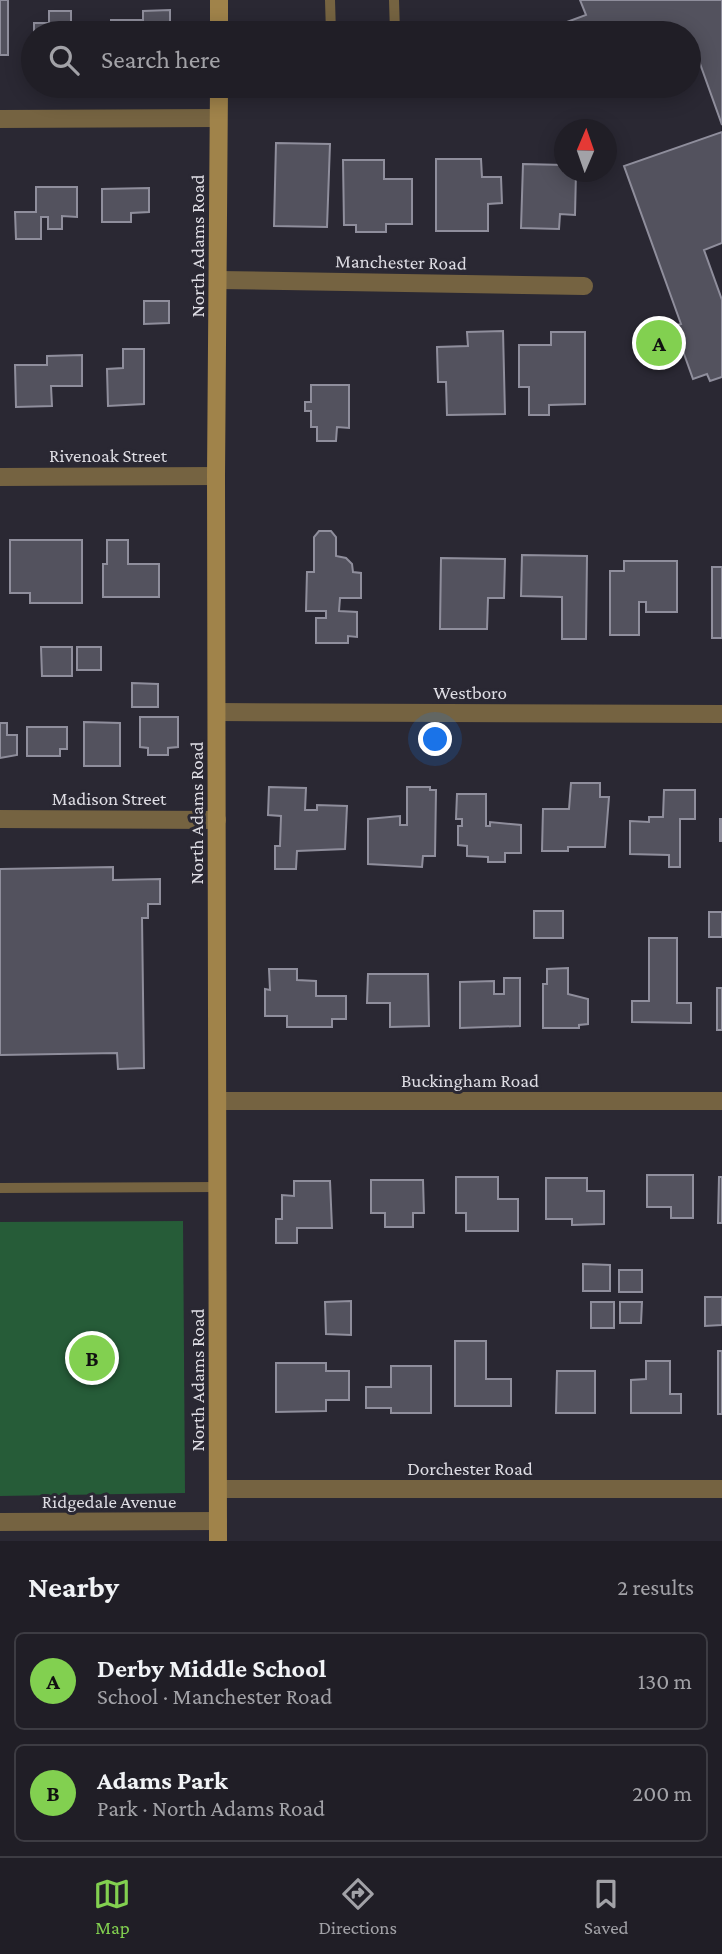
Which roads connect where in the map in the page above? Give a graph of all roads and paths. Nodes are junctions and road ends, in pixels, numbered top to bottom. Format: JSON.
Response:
{"nodes":[{"id":1,"x":219,"y":0,"type":"edge"},
{"id":2,"x":330,"y":0,"type":"edge"},
{"id":3,"x":394,"y":0,"type":"edge"},
{"id":4,"x":219,"y":21,"type":"edge"},
{"id":5,"x":331,"y":21,"type":"edge"},
{"id":6,"x":395,"y":21,"type":"edge"},
{"id":7,"x":219,"y":98,"type":"edge"},
{"id":8,"x":218,"y":118,"type":"junction"},
{"id":9,"x":0,"y":119,"type":"edge"},
{"id":10,"x":218,"y":280,"type":"junction"},
{"id":11,"x":584,"y":286,"type":"dead end"},
{"id":12,"x":216,"y":476,"type":"junction"},
{"id":13,"x":0,"y":477,"type":"edge"},
{"id":14,"x":217,"y":712,"type":"junction"},
{"id":15,"x":722,"y":714,"type":"edge"},
{"id":16,"x":0,"y":819,"type":"edge"},
{"id":17,"x":217,"y":820,"type":"junction"},
{"id":18,"x":218,"y":1101,"type":"junction"},
{"id":19,"x":722,"y":1101,"type":"edge"},
{"id":20,"x":219,"y":1187,"type":"junction"},
{"id":21,"x":0,"y":1188,"type":"edge"},
{"id":22,"x":218,"y":1489,"type":"junction"},
{"id":23,"x":722,"y":1489,"type":"edge"},
{"id":24,"x":218,"y":1521,"type":"junction"},
{"id":25,"x":0,"y":1522,"type":"edge"},
{"id":26,"x":218,"y":1541,"type":"edge"}],
"edges":[{"from":1,"to":4,"type":"main road"},
{"from":2,"to":5,"type":"lane"},
{"from":3,"to":6,"type":"lane"},
{"from":7,"to":8,"type":"main road","name":"North Adams Road"},
{"from":8,"to":9,"type":"street"},
{"from":8,"to":10,"type":"main road","name":"North Adams Road"},
{"from":10,"to":11,"type":"street","name":"Manchester Road"},
{"from":10,"to":12,"type":"main road","name":"North Adams Road"},
{"from":12,"to":13,"type":"street","name":"Rivenoak Street"},
{"from":12,"to":14,"type":"main road","name":"North Adams Road"},
{"from":14,"to":15,"type":"street","name":"Westboro"},
{"from":14,"to":17,"type":"main road","name":"North Adams Road"},
{"from":16,"to":17,"type":"street","name":"Madison Street"},
{"from":17,"to":18,"type":"main road","name":"North Adams Road"},
{"from":18,"to":19,"type":"street","name":"Buckingham Road"},
{"from":18,"to":20,"type":"main road","name":"North Adams Road"},
{"from":20,"to":21,"type":"lane"},
{"from":20,"to":22,"type":"main road","name":"North Adams Road"},
{"from":22,"to":23,"type":"street","name":"Dorchester Road"},
{"from":22,"to":24,"type":"main road","name":"North Adams Road"},
{"from":24,"to":25,"type":"street","name":"Ridgedale Avenue"},
{"from":24,"to":26,"type":"main road","name":"North Adams Road"}]}
